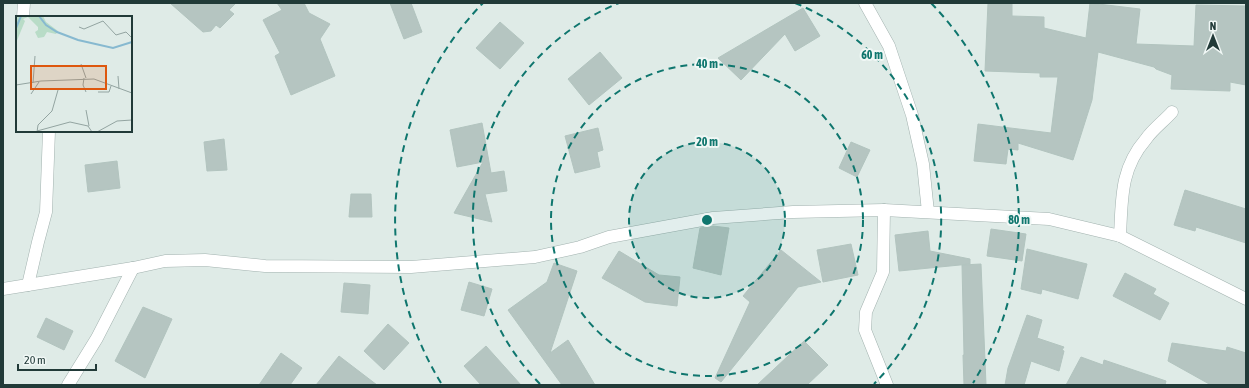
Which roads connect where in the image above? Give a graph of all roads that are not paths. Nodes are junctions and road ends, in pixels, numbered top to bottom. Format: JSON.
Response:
{"nodes":[{"id":1,"x":24,"y":3,"type":"edge"},
{"id":2,"x":865,"y":3,"type":"edge"},
{"id":3,"x":23,"y":16,"type":"edge"},
{"id":4,"x":1172,"y":112,"type":"dead end"},
{"id":5,"x":49,"y":132,"type":"edge"},
{"id":6,"x":884,"y":210,"type":"junction"},
{"id":7,"x":928,"y":212,"type":"junction"},
{"id":8,"x":1120,"y":236,"type":"junction"},
{"id":9,"x":133,"y":268,"type":"junction"},
{"id":10,"x":28,"y":285,"type":"junction"},
{"id":11,"x":3,"y":289,"type":"edge"},
{"id":12,"x":1246,"y":299,"type":"edge"},
{"id":13,"x":68,"y":385,"type":"edge"},
{"id":14,"x":887,"y":385,"type":"edge"}],
"edges":[{"from":1,"to":3,"type":"street"},
{"from":2,"to":7,"type":"street"},
{"from":4,"to":8,"type":"street"},
{"from":5,"to":10,"type":"street"},
{"from":6,"to":7,"type":"street"},
{"from":6,"to":9,"type":"street"},
{"from":6,"to":14,"type":"street"},
{"from":7,"to":8,"type":"street"},
{"from":8,"to":12,"type":"street"},
{"from":9,"to":10,"type":"street"},
{"from":9,"to":13,"type":"street"},
{"from":10,"to":11,"type":"street"}]}
